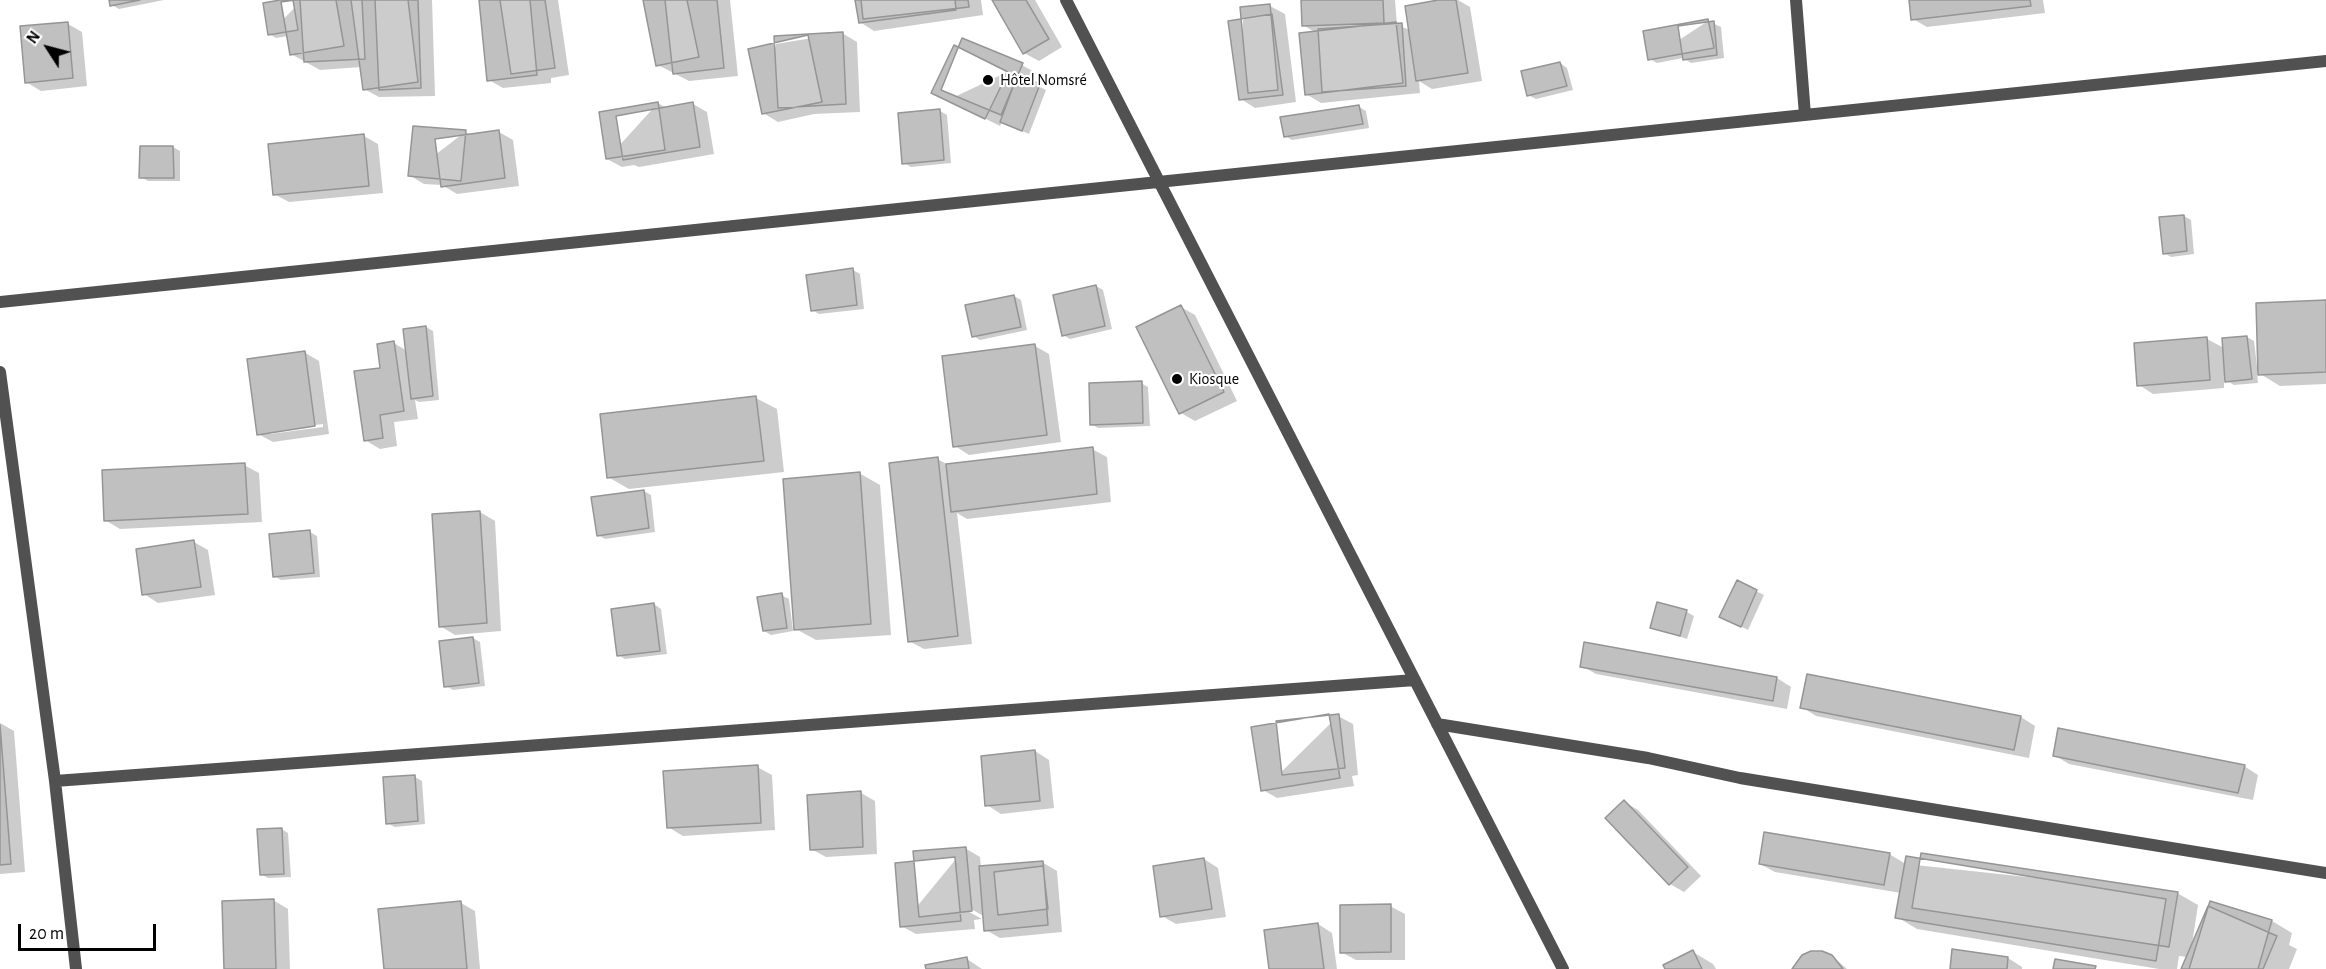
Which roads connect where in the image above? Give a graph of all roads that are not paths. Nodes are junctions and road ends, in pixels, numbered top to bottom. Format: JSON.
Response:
{"nodes":[{"id":1,"x":1066,"y":0,"type":"edge"},
{"id":2,"x":1796,"y":0,"type":"edge"},
{"id":3,"x":2326,"y":61,"type":"edge"},
{"id":4,"x":1805,"y":115,"type":"junction"},
{"id":5,"x":1160,"y":183,"type":"junction"},
{"id":6,"x":0,"y":302,"type":"edge"},
{"id":7,"x":0,"y":372,"type":"edge"},
{"id":8,"x":1415,"y":680,"type":"junction"},
{"id":9,"x":1437,"y":724,"type":"junction"},
{"id":10,"x":54,"y":781,"type":"junction"},
{"id":11,"x":2326,"y":873,"type":"edge"},
{"id":12,"x":76,"y":969,"type":"edge"},
{"id":13,"x":1563,"y":969,"type":"edge"}],
"edges":[{"from":1,"to":5,"type":"street"},
{"from":2,"to":4,"type":"street"},
{"from":3,"to":4,"type":"street"},
{"from":4,"to":5,"type":"street"},
{"from":5,"to":6,"type":"street"},
{"from":5,"to":8,"type":"street"},
{"from":7,"to":10,"type":"street"},
{"from":8,"to":9,"type":"street"},
{"from":8,"to":10,"type":"street"},
{"from":9,"to":11,"type":"street"},
{"from":9,"to":13,"type":"street"},
{"from":10,"to":12,"type":"street"}]}
